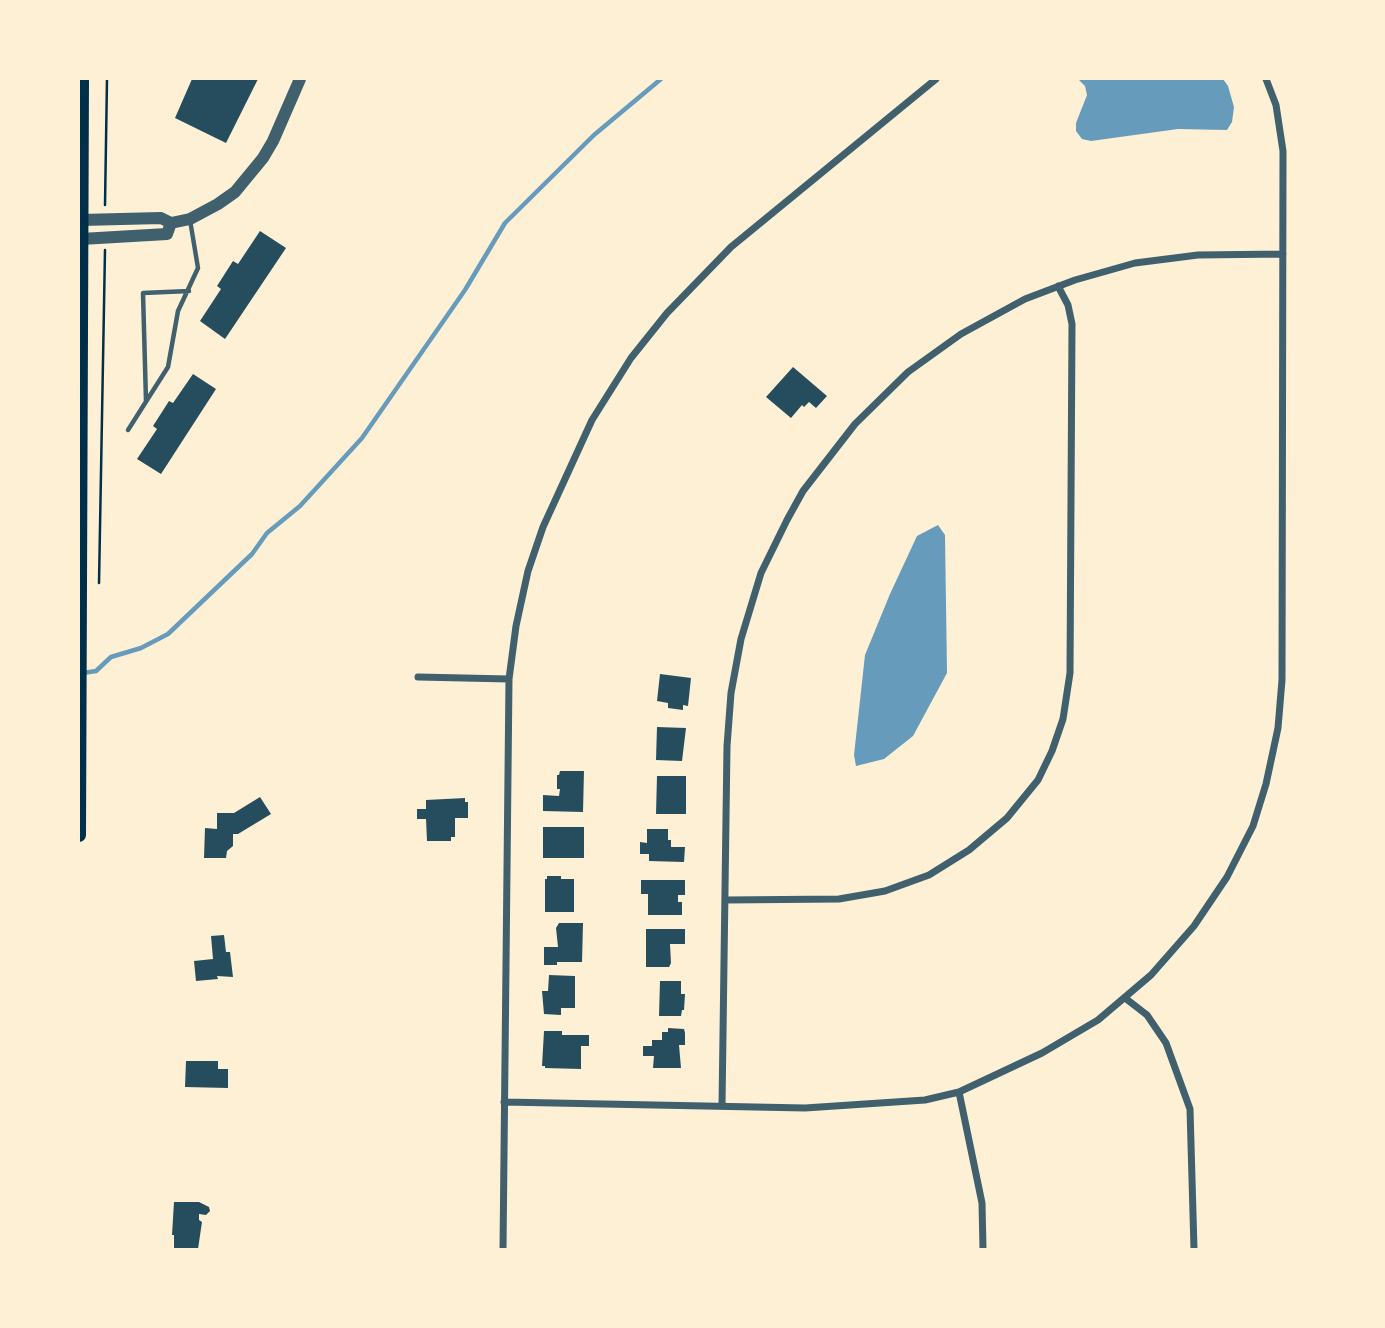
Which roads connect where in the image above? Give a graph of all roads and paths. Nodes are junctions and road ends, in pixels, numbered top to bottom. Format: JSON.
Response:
{"nodes":[{"id":1,"x":82,"y":79,"type":"edge"},
{"id":2,"x":107,"y":79,"type":"edge"},
{"id":3,"x":300,"y":79,"type":"edge"},
{"id":4,"x":936,"y":79,"type":"edge"},
{"id":5,"x":1266,"y":79,"type":"edge"},
{"id":6,"x":190,"y":219,"type":"junction"},
{"id":7,"x":81,"y":220,"type":"junction"},
{"id":8,"x":105,"y":221,"type":"junction"},
{"id":9,"x":171,"y":223,"type":"junction"},
{"id":10,"x":106,"y":238,"type":"junction"},
{"id":11,"x":81,"y":239,"type":"junction"},
{"id":12,"x":1283,"y":254,"type":"junction"},
{"id":13,"x":1058,"y":286,"type":"junction"},
{"id":14,"x":189,"y":291,"type":"junction"},
{"id":15,"x":80,"y":348,"type":"edge"},
{"id":16,"x":146,"y":402,"type":"junction"},
{"id":17,"x":128,"y":430,"type":"dead end"},
{"id":18,"x":99,"y":583,"type":"dead end"},
{"id":19,"x":80,"y":656,"type":"edge"},
{"id":20,"x":418,"y":677,"type":"dead end"},
{"id":21,"x":509,"y":680,"type":"junction"},
{"id":22,"x":80,"y":686,"type":"edge"},
{"id":23,"x":79,"y":835,"type":"edge"},
{"id":24,"x":726,"y":900,"type":"junction"},
{"id":25,"x":1125,"y":998,"type":"junction"},
{"id":26,"x":959,"y":1092,"type":"junction"},
{"id":27,"x":504,"y":1102,"type":"junction"},
{"id":28,"x":722,"y":1106,"type":"junction"},
{"id":29,"x":503,"y":1249,"type":"edge"},
{"id":30,"x":983,"y":1249,"type":"edge"},
{"id":31,"x":1194,"y":1249,"type":"edge"}],
"edges":[{"from":1,"to":7,"type":"main road"},
{"from":2,"to":8,"type":"path"},
{"from":3,"to":6,"type":"street"},
{"from":4,"to":21,"type":"street"},
{"from":5,"to":12,"type":"street"},
{"from":6,"to":9,"type":"street"},
{"from":6,"to":14,"type":"lane"},
{"from":7,"to":8,"type":"street"},
{"from":7,"to":11,"type":"main road"},
{"from":8,"to":9,"type":"street"},
{"from":9,"to":10,"type":"street"},
{"from":10,"to":11,"type":"street"},
{"from":10,"to":18,"type":"path"},
{"from":11,"to":15,"type":"main road"},
{"from":12,"to":13,"type":"street"},
{"from":12,"to":25,"type":"street"},
{"from":13,"to":24,"type":"street"},
{"from":13,"to":24,"type":"street"},
{"from":14,"to":16,"type":"lane"},
{"from":14,"to":16,"type":"lane"},
{"from":15,"to":19,"type":"main road"},
{"from":16,"to":17,"type":"lane"},
{"from":19,"to":22,"type":"main road"},
{"from":20,"to":21,"type":"street"},
{"from":21,"to":27,"type":"street"},
{"from":22,"to":23,"type":"main road"},
{"from":24,"to":28,"type":"street"},
{"from":25,"to":26,"type":"street"},
{"from":25,"to":31,"type":"street"},
{"from":26,"to":28,"type":"street"},
{"from":26,"to":30,"type":"street"},
{"from":27,"to":28,"type":"street"},
{"from":27,"to":29,"type":"street"}]}
